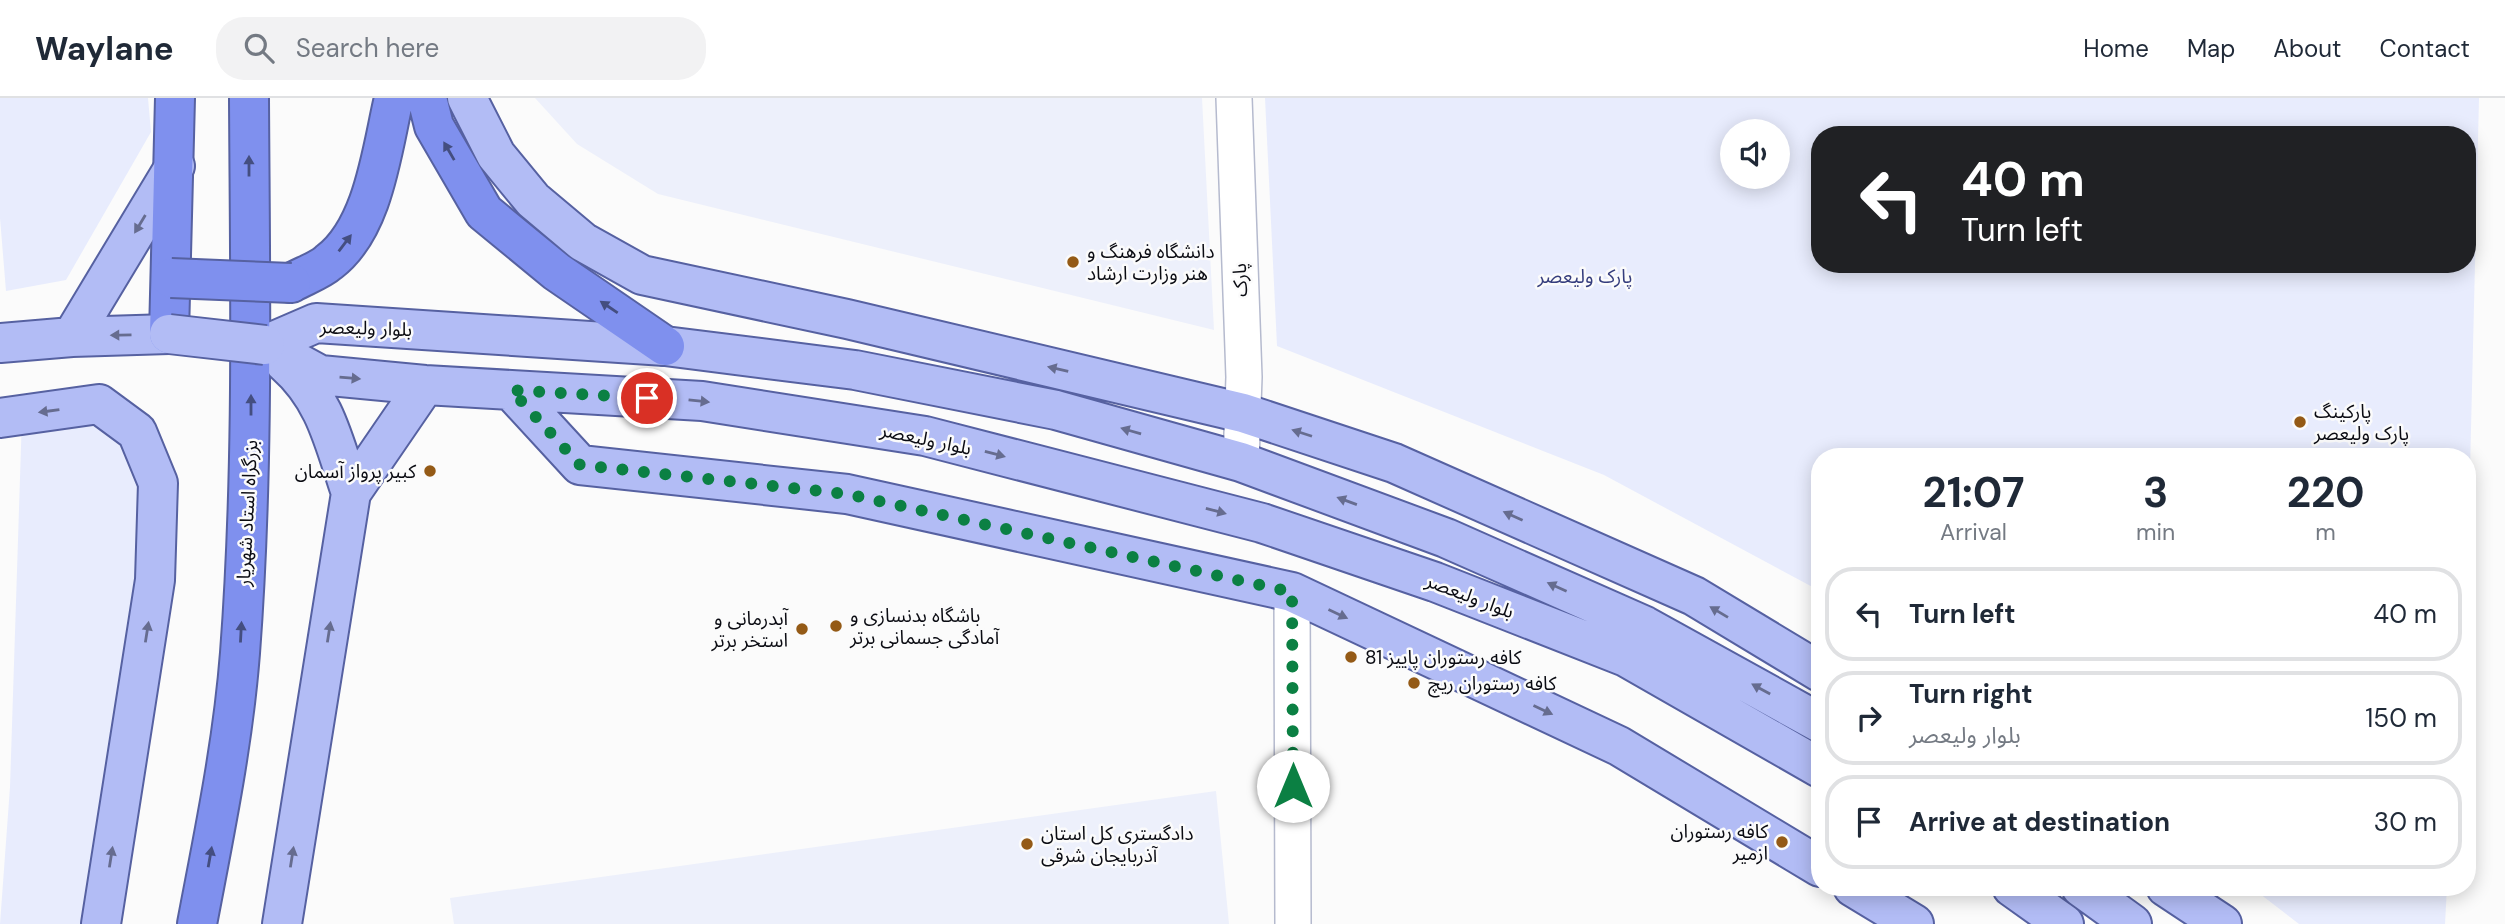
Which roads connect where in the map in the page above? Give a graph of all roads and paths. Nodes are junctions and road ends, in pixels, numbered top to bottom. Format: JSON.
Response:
{"nodes":[{"id":1,"x":175,"y":98,"type":"edge"},
{"id":2,"x":249,"y":98,"type":"edge"},
{"id":3,"x":394,"y":98,"type":"edge"},
{"id":4,"x":427,"y":98,"type":"edge"},
{"id":5,"x":467,"y":98,"type":"edge"},
{"id":6,"x":1234,"y":98,"type":"edge"},
{"id":7,"x":175,"y":166,"type":"junction"},
{"id":8,"x":171,"y":278,"type":"junction"},
{"id":9,"x":169,"y":334,"type":"junction"},
{"id":10,"x":72,"y":337,"type":"junction"},
{"id":11,"x":0,"y":343,"type":"edge"},
{"id":12,"x":265,"y":345,"type":"junction"},
{"id":13,"x":665,"y":346,"type":"junction"},
{"id":14,"x":425,"y":384,"type":"junction"},
{"id":15,"x":511,"y":390,"type":"junction"},
{"id":16,"x":1243,"y":413,"type":"junction"},
{"id":17,"x":0,"y":418,"type":"edge"},
{"id":18,"x":1241,"y":462,"type":"junction"},
{"id":19,"x":351,"y":493,"type":"junction"},
{"id":20,"x":1292,"y":592,"type":"junction"},
{"id":21,"x":1811,"y":667,"type":"edge"},
{"id":22,"x":1811,"y":718,"type":"edge"},
{"id":23,"x":1811,"y":763,"type":"edge"},
{"id":24,"x":1811,"y":862,"type":"edge"},
{"id":25,"x":1868,"y":896,"type":"edge"},
{"id":26,"x":2025,"y":896,"type":"edge"},
{"id":27,"x":2093,"y":896,"type":"edge"},
{"id":28,"x":2180,"y":896,"type":"edge"},
{"id":29,"x":101,"y":924,"type":"edge"},
{"id":30,"x":197,"y":924,"type":"edge"},
{"id":31,"x":282,"y":924,"type":"edge"},
{"id":32,"x":1293,"y":924,"type":"edge"},
{"id":33,"x":1914,"y":924,"type":"edge"},
{"id":34,"x":2064,"y":924,"type":"edge"},
{"id":35,"x":2132,"y":924,"type":"edge"},
{"id":36,"x":2222,"y":924,"type":"edge"}],
"edges":[{"from":1,"to":7,"type":"highway"},
{"from":30,"to":2,"type":"highway","name":"بزرگراه استاد شهریار","one_way":true},
{"from":8,"to":3,"type":"highway","one_way":true,"bridge":true},
{"from":13,"to":4,"type":"highway","one_way":true},
{"from":16,"to":5,"type":"main road","one_way":true},
{"from":6,"to":16,"type":"street","name":"پارک"},
{"from":7,"to":8,"type":"highway"},
{"from":7,"to":10,"type":"main road","one_way":true},
{"from":8,"to":9,"type":"highway"},
{"from":9,"to":10,"type":"main road","one_way":true},
{"from":9,"to":12,"type":"main road","bridge":true},
{"from":10,"to":11,"type":"main road"},
{"from":12,"to":13,"type":"main road","name":"بلوار ولیعصر"},
{"from":12,"to":14,"type":"main road","name":"بلوار ولیعصر","one_way":true},
{"from":12,"to":19,"type":"main road"},
{"from":18,"to":13,"type":"main road","name":"بلوار ولیعصر","one_way":true},
{"from":14,"to":15,"type":"main road","name":"بلوار ولیعصر"},
{"from":14,"to":19,"type":"main road"},
{"from":15,"to":20,"type":"main road"},
{"from":15,"to":23,"type":"main road","name":"بلوار ولیعصر","one_way":true},
{"from":16,"to":18,"type":"street","name":"پارک"},
{"from":21,"to":16,"type":"main road","one_way":true},
{"from":29,"to":17,"type":"main road","one_way":true},
{"from":22,"to":18,"type":"main road","name":"بلوار ولیعصر","one_way":true},
{"from":31,"to":19,"type":"main road","one_way":true},
{"from":20,"to":24,"type":"main road","one_way":true},
{"from":20,"to":32,"type":"street"},
{"from":25,"to":33,"type":"main road"},
{"from":26,"to":34,"type":"main road"},
{"from":27,"to":35,"type":"main road"},
{"from":28,"to":36,"type":"main road"}]}
